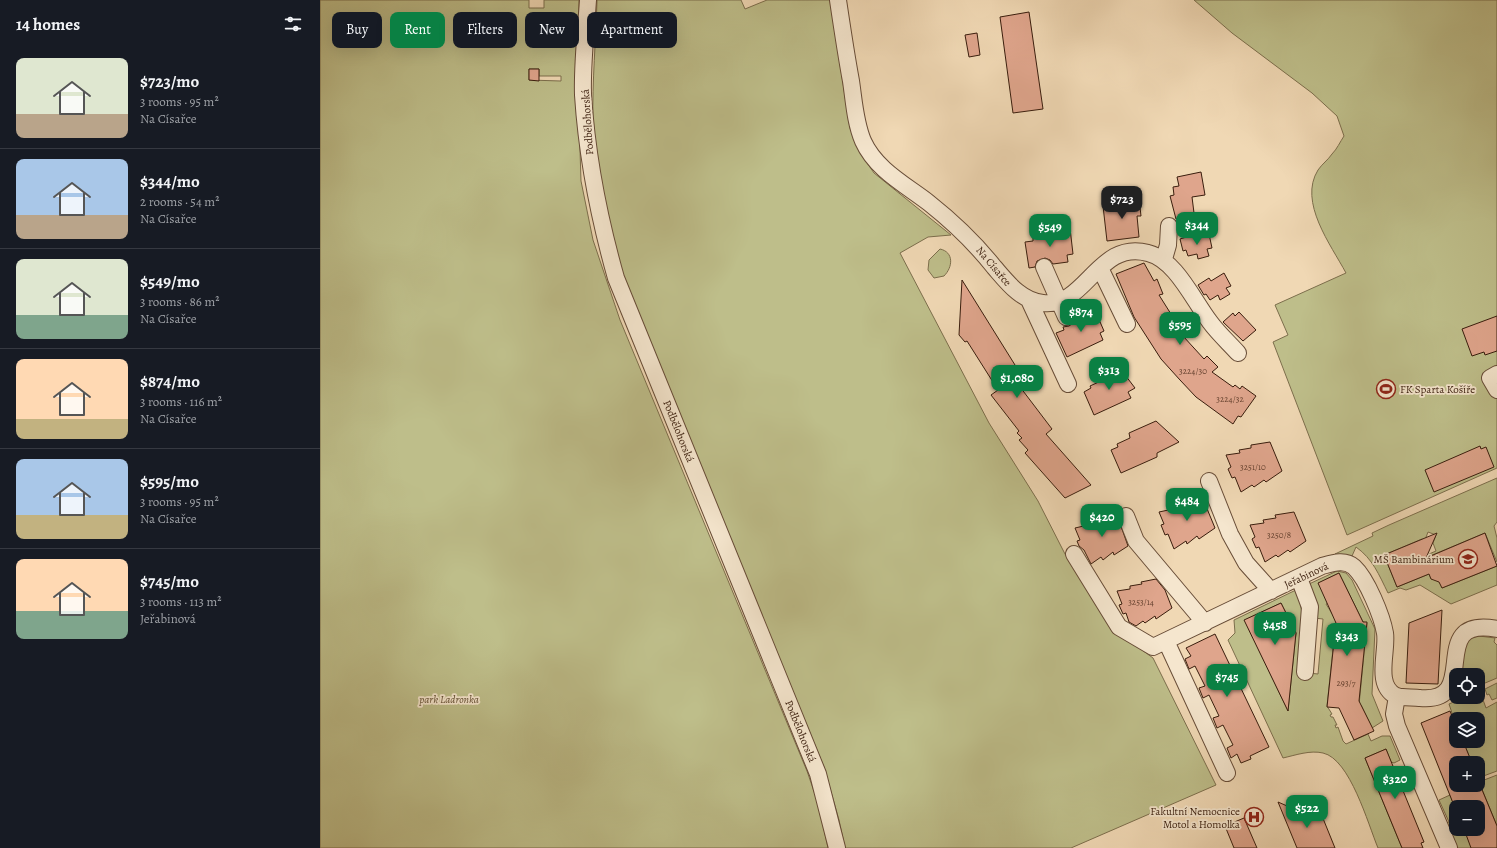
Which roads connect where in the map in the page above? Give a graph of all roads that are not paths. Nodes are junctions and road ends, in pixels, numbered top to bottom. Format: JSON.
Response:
{"nodes":[{"id":1,"x":588,"y":0,"type":"edge"},
{"id":2,"x":838,"y":0,"type":"edge"},
{"id":3,"x":1169,"y":226,"type":"dead end"},
{"id":4,"x":1164,"y":259,"type":"junction"},
{"id":5,"x":1044,"y":267,"type":"dead end"},
{"id":6,"x":1100,"y":268,"type":"junction"},
{"id":7,"x":1029,"y":300,"type":"junction"},
{"id":8,"x":1058,"y":302,"type":"junction"},
{"id":9,"x":1066,"y":318,"type":"dead end"},
{"id":10,"x":1127,"y":324,"type":"dead end"},
{"id":11,"x":1238,"y":353,"type":"dead end"},
{"id":12,"x":1497,"y":374,"type":"edge"},
{"id":13,"x":1068,"y":384,"type":"dead end"},
{"id":14,"x":1497,"y":390,"type":"edge"},
{"id":15,"x":1209,"y":481,"type":"dead end"},
{"id":16,"x":1126,"y":516,"type":"dead end"},
{"id":17,"x":1074,"y":554,"type":"dead end"},
{"id":18,"x":1300,"y":578,"type":"junction"},
{"id":19,"x":1271,"y":591,"type":"junction"},
{"id":20,"x":1205,"y":623,"type":"junction"},
{"id":21,"x":1497,"y":629,"type":"edge"},
{"id":22,"x":1166,"y":641,"type":"junction"},
{"id":23,"x":1305,"y":672,"type":"dead end"},
{"id":24,"x":1397,"y":696,"type":"junction"},
{"id":25,"x":1227,"y":773,"type":"dead end"},
{"id":26,"x":837,"y":848,"type":"edge"},
{"id":27,"x":1449,"y":848,"type":"edge"}],
"edges":[{"from":1,"to":26,"type":"street","name":"Podbělohorská"},
{"from":2,"to":7,"type":"street","name":"Na Císařce"},
{"from":3,"to":4,"type":"street"},
{"from":4,"to":6,"type":"street"},
{"from":4,"to":11,"type":"street"},
{"from":5,"to":8,"type":"street"},
{"from":6,"to":8,"type":"street"},
{"from":6,"to":10,"type":"street"},
{"from":7,"to":8,"type":"street","name":"Na Císařce"},
{"from":7,"to":13,"type":"street"},
{"from":8,"to":9,"type":"street"},
{"from":12,"to":14,"type":"street"},
{"from":15,"to":19,"type":"street"},
{"from":16,"to":20,"type":"street"},
{"from":17,"to":22,"type":"street","name":"Jeřabinová"},
{"from":18,"to":19,"type":"street","name":"Jeřabinová"},
{"from":18,"to":23,"type":"street"},
{"from":18,"to":24,"type":"street","name":"Jeřabinová"},
{"from":19,"to":20,"type":"street","name":"Jeřabinová"},
{"from":20,"to":22,"type":"street","name":"Jeřabinová"},
{"from":21,"to":24,"type":"street"},
{"from":22,"to":25,"type":"street"},
{"from":24,"to":27,"type":"street"}]}
